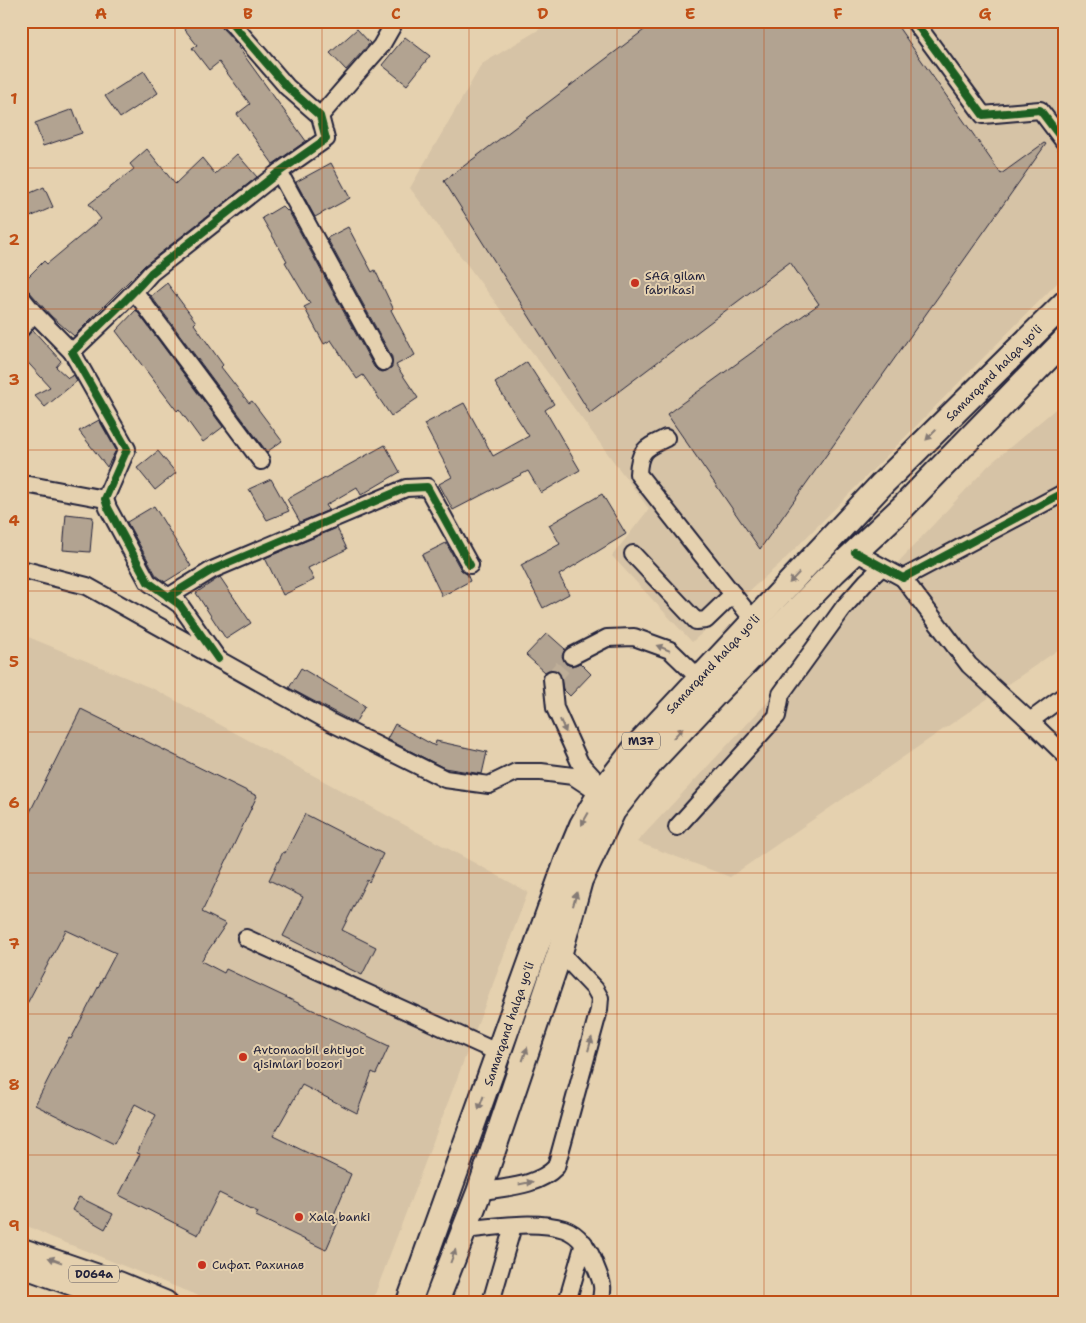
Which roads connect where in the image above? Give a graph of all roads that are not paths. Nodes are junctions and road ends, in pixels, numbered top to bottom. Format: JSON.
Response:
{"nodes":[{"id":1,"x":230,"y":21,"type":"edge"},
{"id":2,"x":914,"y":21,"type":"edge"},
{"id":3,"x":393,"y":25,"type":"dead end"},
{"id":4,"x":320,"y":116,"type":"junction"},
{"id":5,"x":1065,"y":143,"type":"edge"},
{"id":6,"x":279,"y":172,"type":"junction"},
{"id":7,"x":135,"y":292,"type":"junction"},
{"id":8,"x":21,"y":298,"type":"edge"},
{"id":9,"x":1065,"y":302,"type":"edge"},
{"id":10,"x":34,"y":313,"type":"junction"},
{"id":11,"x":21,"y":329,"type":"edge"},
{"id":12,"x":1065,"y":340,"type":"edge"},
{"id":13,"x":72,"y":352,"type":"junction"},
{"id":14,"x":383,"y":362,"type":"dead end"},
{"id":15,"x":666,"y":438,"type":"dead end"},
{"id":16,"x":261,"y":461,"type":"dead end"},
{"id":17,"x":21,"y":485,"type":"edge"},
{"id":18,"x":1065,"y":492,"type":"edge"},
{"id":19,"x":105,"y":499,"type":"junction"},
{"id":20,"x":855,"y":552,"type":"junction"},
{"id":21,"x":816,"y":553,"type":"junction"},
{"id":22,"x":633,"y":554,"type":"dead end"},
{"id":23,"x":470,"y":565,"type":"dead end"},
{"id":24,"x":882,"y":566,"type":"junction"},
{"id":25,"x":21,"y":569,"type":"edge"},
{"id":26,"x":834,"y":572,"type":"junction"},
{"id":27,"x":903,"y":578,"type":"junction"},
{"id":28,"x":733,"y":594,"type":"junction"},
{"id":29,"x":168,"y":597,"type":"junction"},
{"id":30,"x":754,"y":620,"type":"junction"},
{"id":31,"x":572,"y":656,"type":"tunnel mouth"},
{"id":32,"x":218,"y":659,"type":"junction"},
{"id":33,"x":552,"y":679,"type":"dead end"},
{"id":34,"x":700,"y":679,"type":"junction"},
{"id":35,"x":1065,"y":695,"type":"edge"},
{"id":36,"x":1030,"y":721,"type":"junction"},
{"id":37,"x":1065,"y":755,"type":"edge"},
{"id":38,"x":602,"y":792,"type":"junction"},
{"id":39,"x":677,"y":827,"type":"dead end"},
{"id":40,"x":246,"y":938,"type":"dead end"},
{"id":41,"x":560,"y":952,"type":"junction"},
{"id":42,"x":499,"y":1052,"type":"junction"},
{"id":43,"x":479,"y":1192,"type":"junction"},
{"id":44,"x":513,"y":1226,"type":"junction"},
{"id":45,"x":464,"y":1230,"type":"junction"},
{"id":46,"x":584,"y":1243,"type":"junction"},
{"id":47,"x":21,"y":1249,"type":"edge"},
{"id":48,"x":21,"y":1266,"type":"edge"},
{"id":49,"x":121,"y":1302,"type":"edge"},
{"id":50,"x":166,"y":1302,"type":"edge"},
{"id":51,"x":409,"y":1302,"type":"edge"},
{"id":52,"x":436,"y":1302,"type":"edge"},
{"id":53,"x":491,"y":1302,"type":"edge"},
{"id":54,"x":567,"y":1302,"type":"edge"},
{"id":55,"x":600,"y":1302,"type":"edge"}],
"edges":[{"from":1,"to":4,"type":"street"},
{"from":2,"to":5,"type":"street"},
{"from":3,"to":4,"type":"street"},
{"from":4,"to":6,"type":"street"},
{"from":6,"to":7,"type":"street"},
{"from":6,"to":14,"type":"street"},
{"from":7,"to":13,"type":"street"},
{"from":7,"to":16,"type":"street"},
{"from":8,"to":10,"type":"street"},
{"from":9,"to":21,"type":"highway","name":"Samarqand halqa yoʻli","number":"M37","one_way":true},
{"from":10,"to":11,"type":"street"},
{"from":10,"to":13,"type":"street"},
{"from":12,"to":20,"type":"highway","name":"Samarqand halqa yoʻli","number":"M37"},
{"from":13,"to":19,"type":"street"},
{"from":15,"to":28,"type":"street"},
{"from":17,"to":19,"type":"street"},
{"from":18,"to":27,"type":"street"},
{"from":19,"to":29,"type":"street"},
{"from":20,"to":24,"type":"street"},
{"from":20,"to":26,"type":"highway","name":"Samarqand halqa yoʻli","number":"M37"},
{"from":21,"to":26,"type":"highway"},
{"from":21,"to":30,"type":"highway","name":"Samarqand halqa yoʻli","number":"M37","one_way":true},
{"from":22,"to":28,"type":"street"},
{"from":23,"to":29,"type":"street"},
{"from":24,"to":27,"type":"street"},
{"from":24,"to":39,"type":"street"},
{"from":25,"to":32,"type":"street"},
{"from":41,"to":26,"type":"highway","name":"Samarqand halqa yoʻli","number":"M37","one_way":true},
{"from":27,"to":36,"type":"street"},
{"from":28,"to":30,"type":"street"},
{"from":29,"to":32,"type":"street"},
{"from":30,"to":34,"type":"highway","name":"Samarqand halqa yoʻli","number":"M37"},
{"from":34,"to":31,"type":"street","one_way":true},
{"from":32,"to":38,"type":"street"},
{"from":33,"to":38,"type":"street","one_way":true},
{"from":34,"to":38,"type":"highway","name":"Samarqand halqa yoʻli","number":"M37"},
{"from":35,"to":36,"type":"street"},
{"from":36,"to":37,"type":"street"},
{"from":38,"to":42,"type":"highway","name":"Samarqand halqa yoʻli","number":"M37","one_way":true},
{"from":40,"to":42,"type":"street"},
{"from":43,"to":41,"type":"highway","name":"Samarqand halqa yoʻli","number":"M37","one_way":true},
{"from":43,"to":41,"type":"street","one_way":true},
{"from":42,"to":51,"type":"highway","name":"Samarqand halqa yoʻli","number":"M37","one_way":true},
{"from":43,"to":45,"type":"highway","name":"Samarqand halqa yoʻli","number":"M37"},
{"from":44,"to":45,"type":"street"},
{"from":44,"to":46,"type":"street"},
{"from":44,"to":53,"type":"street"},
{"from":52,"to":45,"type":"highway","name":"Samarqand halqa yoʻli","number":"M37","one_way":true},
{"from":46,"to":54,"type":"street"},
{"from":46,"to":55,"type":"street"},
{"from":50,"to":47,"type":"main road","number":"D064a","one_way":true},
{"from":48,"to":49,"type":"main road","number":"D064a"}]}
